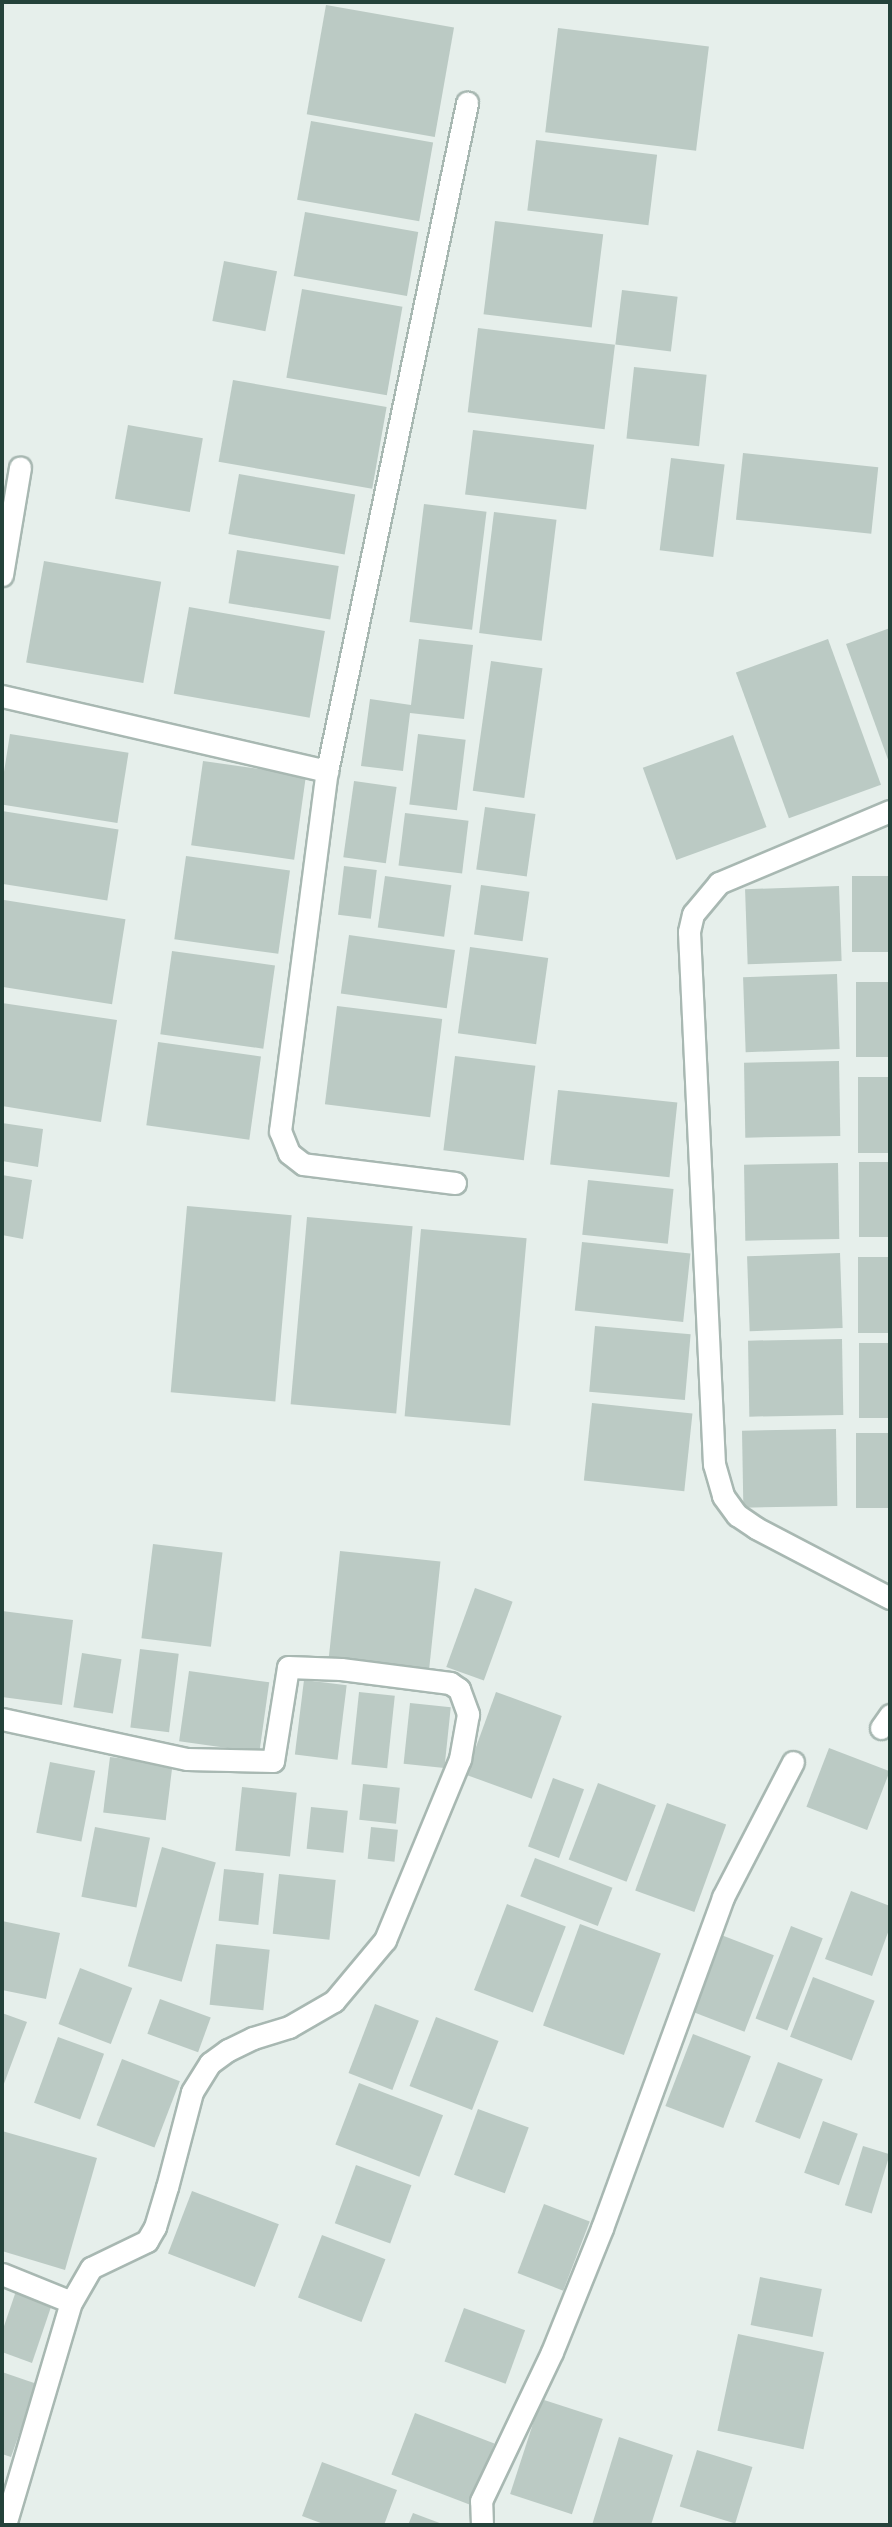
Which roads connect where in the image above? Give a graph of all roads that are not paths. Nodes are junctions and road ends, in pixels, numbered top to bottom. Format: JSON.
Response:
{"nodes":[{"id":1,"x":467,"y":103,"type":"dead end"},
{"id":2,"x":20,"y":468,"type":"dead end"},
{"id":3,"x":2,"y":576,"type":"edge"},
{"id":4,"x":2,"y":696,"type":"edge"},
{"id":5,"x":327,"y":771,"type":"junction"},
{"id":6,"x":890,"y":811,"type":"edge"},
{"id":7,"x":455,"y":1184,"type":"dead end"},
{"id":8,"x":890,"y":1598,"type":"edge"},
{"id":9,"x":2,"y":1719,"type":"edge"},
{"id":10,"x":793,"y":1762,"type":"dead end"},
{"id":11,"x":2,"y":2274,"type":"edge"},
{"id":12,"x":71,"y":2302,"type":"junction"},
{"id":13,"x":5,"y":2525,"type":"edge"},
{"id":14,"x":482,"y":2525,"type":"edge"}],
"edges":[{"from":1,"to":5,"type":"street"},
{"from":2,"to":3,"type":"street"},
{"from":4,"to":5,"type":"street"},
{"from":5,"to":7,"type":"street"},
{"from":6,"to":8,"type":"street"},
{"from":9,"to":12,"type":"street"},
{"from":10,"to":14,"type":"street"},
{"from":11,"to":12,"type":"street"},
{"from":12,"to":13,"type":"street"}]}
